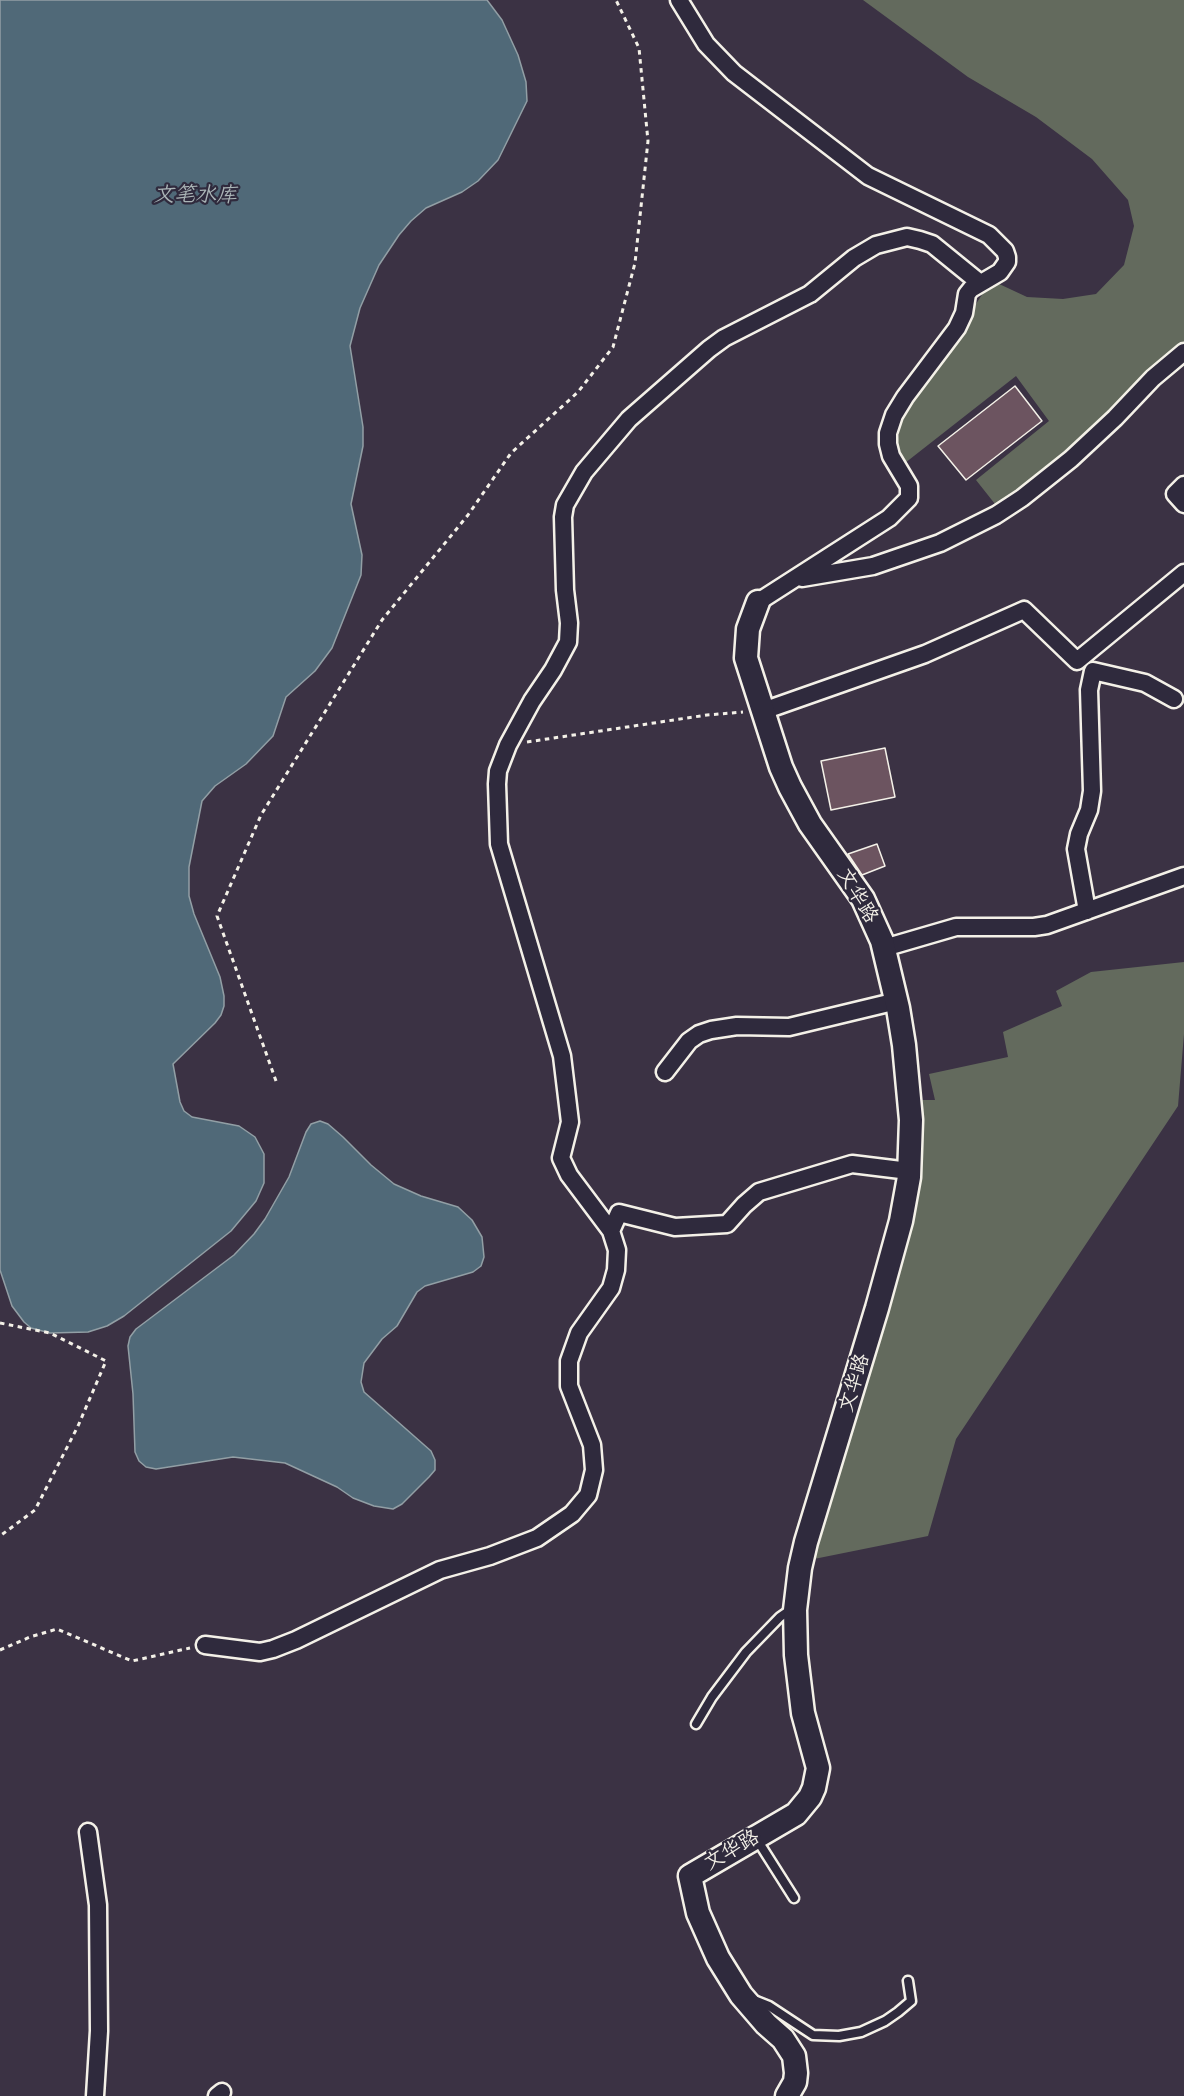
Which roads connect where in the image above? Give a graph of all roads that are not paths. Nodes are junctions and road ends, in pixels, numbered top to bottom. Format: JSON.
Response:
{"nodes":[{"id":1,"x":678,"y":0,"type":"edge"},
{"id":2,"x":980,"y":283,"type":"junction"},
{"id":3,"x":1184,"y":352,"type":"edge"},
{"id":4,"x":1184,"y":485,"type":"edge"},
{"id":5,"x":1184,"y":504,"type":"edge"},
{"id":6,"x":1184,"y":573,"type":"edge"},
{"id":7,"x":795,"y":579,"type":"junction"},
{"id":8,"x":758,"y":602,"type":"joint"},
{"id":9,"x":1174,"y":699,"type":"dead end"},
{"id":10,"x":763,"y":711,"type":"junction"},
{"id":11,"x":1184,"y":876,"type":"edge"},
{"id":12,"x":1087,"y":911,"type":"junction"},
{"id":13,"x":884,"y":948,"type":"junction"},
{"id":14,"x":897,"y":1001,"type":"junction"},
{"id":15,"x":665,"y":1072,"type":"dead end"},
{"id":16,"x":909,"y":1171,"type":"junction"},
{"id":17,"x":611,"y":1232,"type":"junction"},
{"id":18,"x":796,"y":1606,"type":"junction"},
{"id":19,"x":205,"y":1645,"type":"road end"},
{"id":20,"x":696,"y":1724,"type":"dead end"},
{"id":21,"x":88,"y":1832,"type":"dead end"},
{"id":22,"x":756,"y":1838,"type":"junction"},
{"id":23,"x":794,"y":1898,"type":"dead end"},
{"id":24,"x":908,"y":1981,"type":"dead end"},
{"id":25,"x":741,"y":1995,"type":"junction"},
{"id":26,"x":95,"y":2096,"type":"edge"},
{"id":27,"x":787,"y":2096,"type":"edge"}],
"edges":[{"from":1,"to":2,"type":"street"},
{"from":2,"to":7,"type":"street"},
{"from":2,"to":17,"type":"street"},
{"from":3,"to":7,"type":"street"},
{"from":4,"to":5,"type":"street"},
{"from":6,"to":10,"type":"street"},
{"from":7,"to":8,"type":"street"},
{"from":8,"to":10,"type":"street","name":"文华路"},
{"from":9,"to":12,"type":"street"},
{"from":10,"to":13,"type":"street","name":"文华路"},
{"from":11,"to":12,"type":"street"},
{"from":12,"to":13,"type":"street"},
{"from":13,"to":14,"type":"street","name":"文华路"},
{"from":14,"to":15,"type":"street"},
{"from":14,"to":16,"type":"street","name":"文华路"},
{"from":16,"to":17,"type":"street"},
{"from":16,"to":18,"type":"street","name":"文华路"},
{"from":17,"to":19,"type":"street"},
{"from":18,"to":20,"type":"lane"},
{"from":18,"to":22,"type":"street","name":"文华路"},
{"from":21,"to":26,"type":"street"},
{"from":22,"to":23,"type":"lane"},
{"from":22,"to":25,"type":"street","name":"文华路"},
{"from":24,"to":25,"type":"lane"},
{"from":25,"to":27,"type":"street","name":"文华路"}]}
